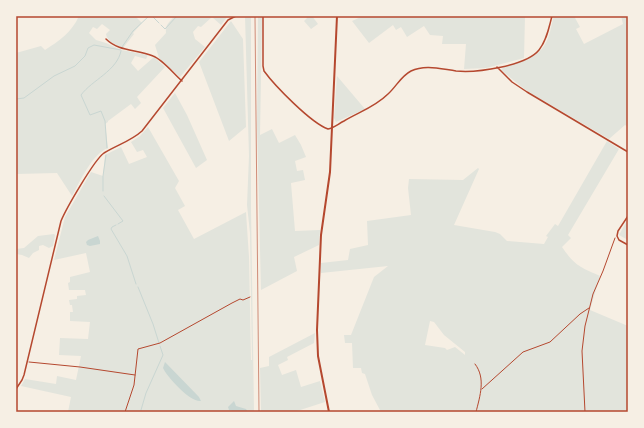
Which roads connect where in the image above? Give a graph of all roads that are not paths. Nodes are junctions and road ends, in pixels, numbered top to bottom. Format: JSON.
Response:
{"nodes":[{"id":1,"x":229,"y":16,"type":"edge"},
{"id":2,"x":236,"y":16,"type":"edge"},
{"id":3,"x":264,"y":16,"type":"edge"},
{"id":4,"x":337,"y":16,"type":"edge"},
{"id":5,"x":552,"y":16,"type":"edge"},
{"id":6,"x":230,"y":18,"type":"junction"},
{"id":7,"x":106,"y":39,"type":"dead end"},
{"id":8,"x":497,"y":67,"type":"junction"},
{"id":9,"x":182,"y":81,"type":"junction"},
{"id":10,"x":331,"y":128,"type":"junction"},
{"id":11,"x":628,"y":152,"type":"edge"},
{"id":12,"x":628,"y":216,"type":"edge"},
{"id":13,"x":628,"y":245,"type":"edge"},
{"id":14,"x":16,"y":389,"type":"edge"},
{"id":15,"x":329,"y":412,"type":"edge"}],
"edges":[{"from":1,"to":6,"type":"street"},
{"from":2,"to":6,"type":"street"},
{"from":3,"to":10,"type":"street"},
{"from":4,"to":10,"type":"street"},
{"from":5,"to":8,"type":"street"},
{"from":6,"to":9,"type":"street"},
{"from":7,"to":9,"type":"street"},
{"from":8,"to":10,"type":"street"},
{"from":8,"to":11,"type":"street"},
{"from":9,"to":14,"type":"street"},
{"from":10,"to":15,"type":"street"},
{"from":12,"to":13,"type":"street"}]}
